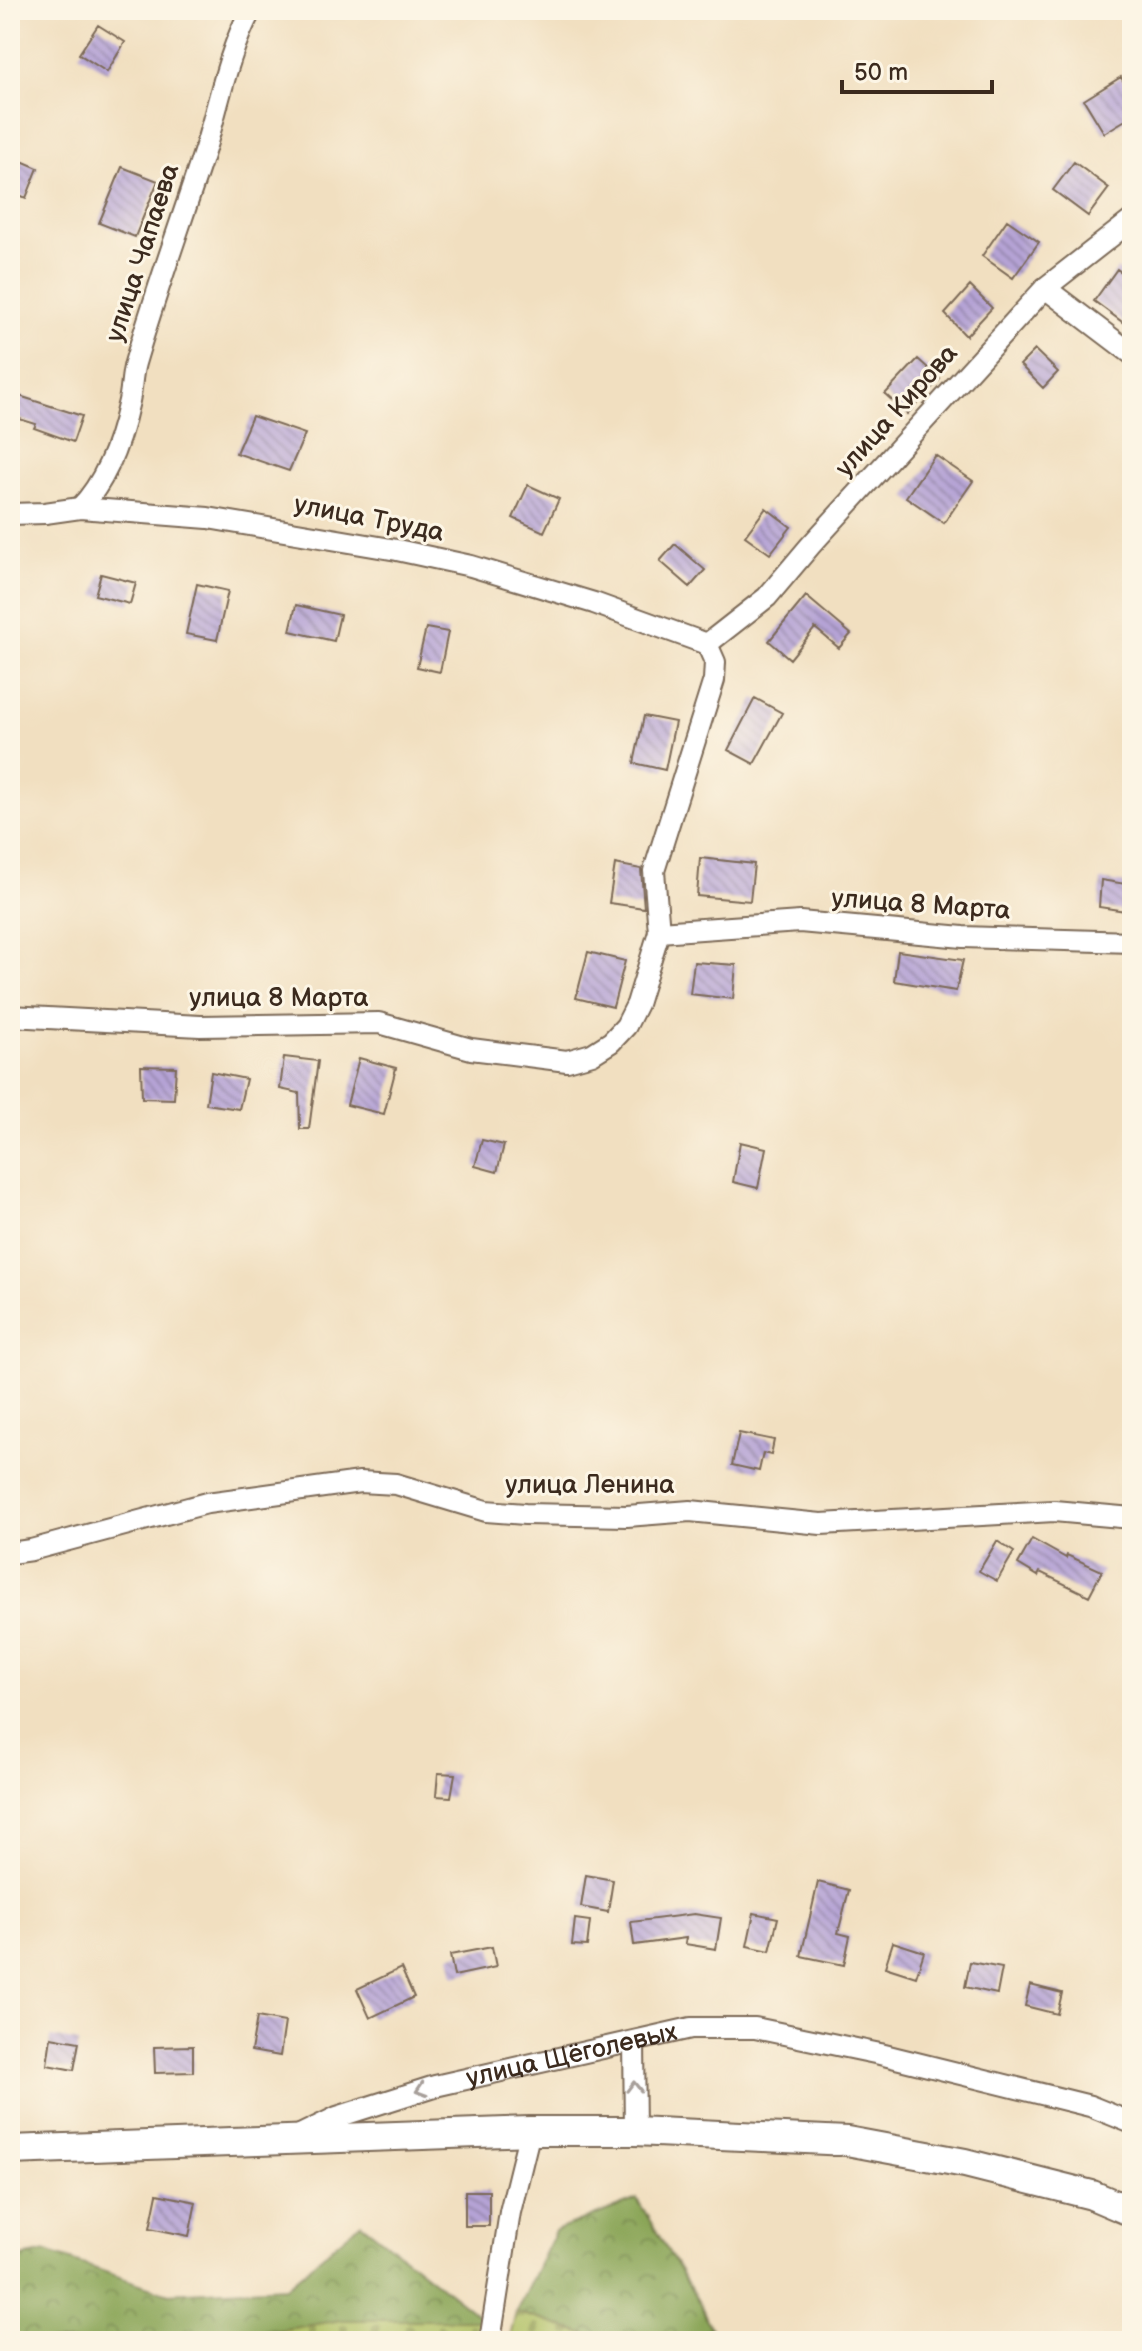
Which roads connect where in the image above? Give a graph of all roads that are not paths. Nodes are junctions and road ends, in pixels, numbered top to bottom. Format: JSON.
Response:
{"nodes":[{"id":1,"x":251,"y":10,"type":"edge"},
{"id":2,"x":1132,"y":220,"type":"edge"},
{"id":3,"x":1045,"y":288,"type":"junction"},
{"id":4,"x":1132,"y":354,"type":"edge"},
{"id":5,"x":80,"y":508,"type":"junction"},
{"id":6,"x":10,"y":514,"type":"edge"},
{"id":7,"x":707,"y":644,"type":"junction"},
{"id":8,"x":659,"y":932,"type":"junction"},
{"id":9,"x":1132,"y":942,"type":"edge"},
{"id":10,"x":10,"y":1016,"type":"edge"},
{"id":11,"x":1132,"y":1518,"type":"edge"},
{"id":12,"x":10,"y":1553,"type":"edge"},
{"id":13,"x":634,"y":2042,"type":"junction"},
{"id":14,"x":1132,"y":2123,"type":"edge"},
{"id":15,"x":530,"y":2131,"type":"junction"},
{"id":16,"x":635,"y":2131,"type":"junction"},
{"id":17,"x":289,"y":2141,"type":"junction"},
{"id":18,"x":10,"y":2150,"type":"edge"},
{"id":19,"x":1132,"y":2212,"type":"edge"},
{"id":20,"x":490,"y":2341,"type":"edge"}],
"edges":[{"from":1,"to":5,"type":"street","name":"улица Чапаева"},
{"from":2,"to":3,"type":"street","name":"улица Кирова"},
{"from":3,"to":4,"type":"street"},
{"from":3,"to":7,"type":"street","name":"улица Кирова"},
{"from":5,"to":6,"type":"street","name":"улица Труда"},
{"from":5,"to":7,"type":"street","name":"улица Труда"},
{"from":7,"to":8,"type":"street","name":"улица 8 Марта"},
{"from":8,"to":9,"type":"street","name":"улица 8 Марта"},
{"from":8,"to":10,"type":"street","name":"улица 8 Марта"},
{"from":11,"to":12,"type":"street","name":"улица Ленина"},
{"from":13,"to":14,"type":"street","name":"улица Щёголевых"},
{"from":16,"to":13,"type":"street","one_way":true},
{"from":13,"to":17,"type":"street","name":"улица Щёголевых","one_way":true},
{"from":15,"to":16,"type":"main road"},
{"from":15,"to":17,"type":"main road"},
{"from":15,"to":20,"type":"street"},
{"from":16,"to":19,"type":"main road"},
{"from":17,"to":18,"type":"main road","name":"улица Щёголевых"}]}
